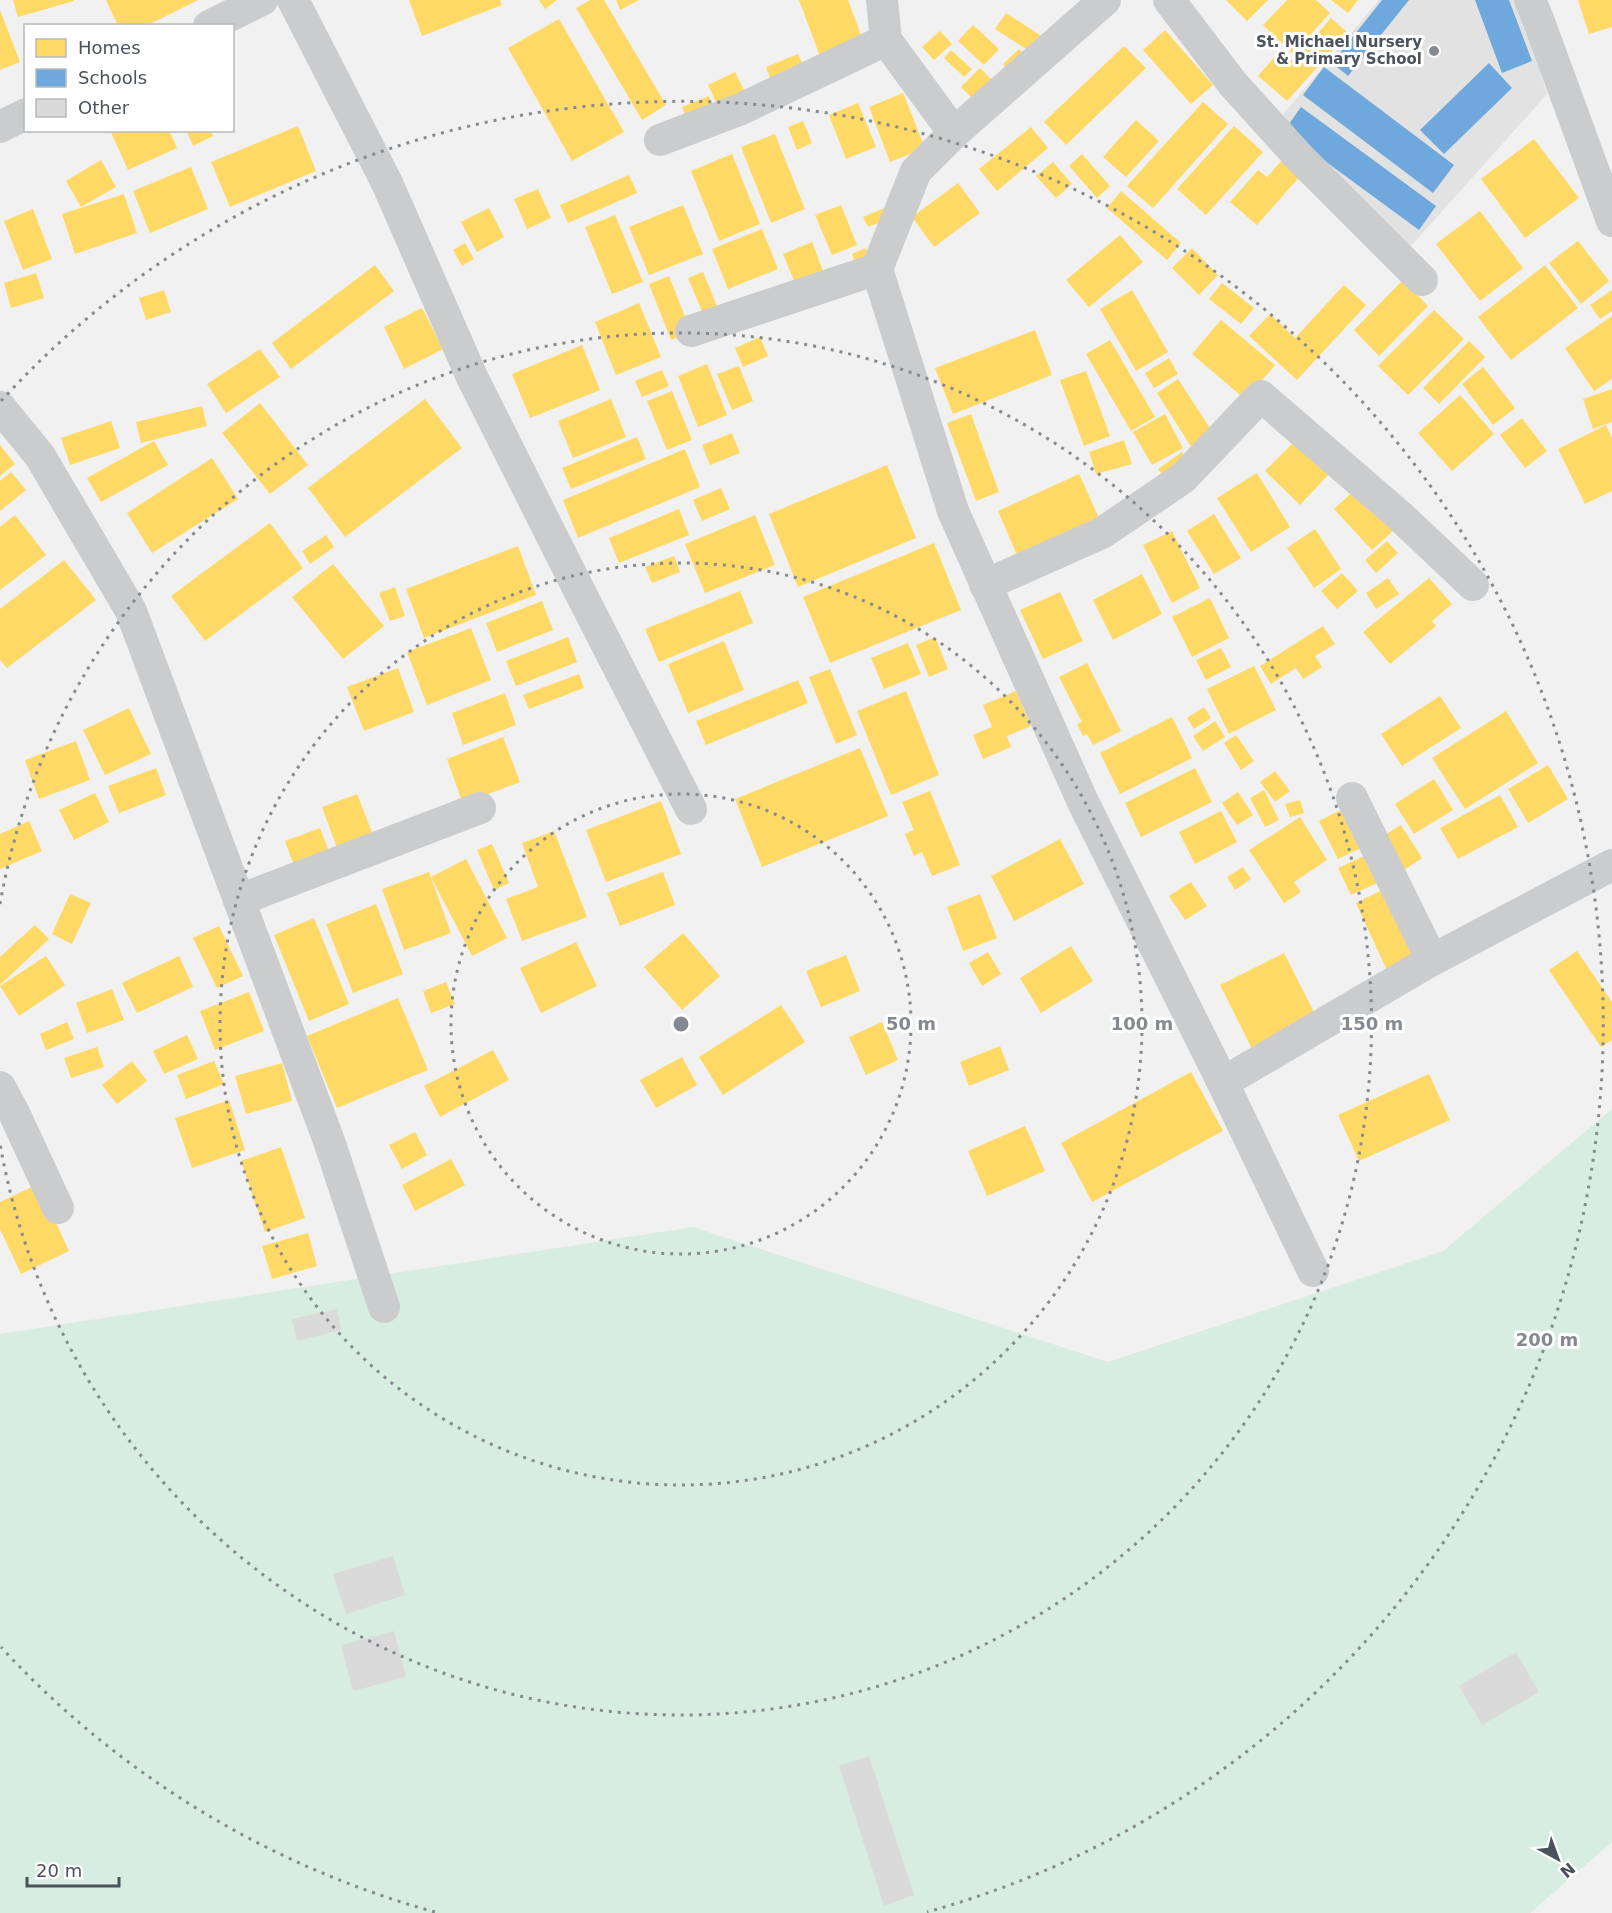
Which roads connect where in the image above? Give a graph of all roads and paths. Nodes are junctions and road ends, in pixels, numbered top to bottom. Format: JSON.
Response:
{"nodes":[{"id":1,"x":262,"y":0,"type":"edge"},
{"id":2,"x":293,"y":0,"type":"edge"},
{"id":3,"x":882,"y":0,"type":"edge"},
{"id":4,"x":1105,"y":0,"type":"edge"},
{"id":5,"x":1169,"y":0,"type":"edge"},
{"id":6,"x":1530,"y":0,"type":"edge"},
{"id":7,"x":213,"y":24,"type":"edge"},
{"id":8,"x":886,"y":40,"type":"junction"},
{"id":9,"x":24,"y":115,"type":"edge"},
{"id":10,"x":0,"y":126,"type":"edge"},
{"id":11,"x":954,"y":133,"type":"junction"},
{"id":12,"x":660,"y":140,"type":"dead end"},
{"id":13,"x":1612,"y":221,"type":"edge"},
{"id":14,"x":877,"y":269,"type":"junction"},
{"id":15,"x":1422,"y":280,"type":"dead end"},
{"id":16,"x":691,"y":330,"type":"dead end"},
{"id":17,"x":0,"y":407,"type":"edge"},
{"id":18,"x":985,"y":585,"type":"junction"},
{"id":19,"x":1473,"y":585,"type":"dead end"},
{"id":20,"x":1352,"y":798,"type":"dead end"},
{"id":21,"x":480,"y":808,"type":"dead end"},
{"id":22,"x":691,"y":809,"type":"dead end"},
{"id":23,"x":1612,"y":865,"type":"edge"},
{"id":24,"x":239,"y":900,"type":"junction"},
{"id":25,"x":1432,"y":960,"type":"junction"},
{"id":26,"x":1222,"y":1081,"type":"junction"},
{"id":27,"x":0,"y":1087,"type":"edge"},
{"id":28,"x":58,"y":1208,"type":"dead end"},
{"id":29,"x":1313,"y":1271,"type":"dead end"},
{"id":30,"x":384,"y":1307,"type":"dead end"}],
"edges":[{"from":1,"to":7,"type":"street"},
{"from":2,"to":22,"type":"street"},
{"from":3,"to":8,"type":"street"},
{"from":4,"to":11,"type":"street"},
{"from":5,"to":15,"type":"street"},
{"from":6,"to":13,"type":"street"},
{"from":8,"to":11,"type":"street"},
{"from":8,"to":12,"type":"street"},
{"from":9,"to":10,"type":"street"},
{"from":11,"to":14,"type":"street"},
{"from":14,"to":16,"type":"street"},
{"from":14,"to":18,"type":"street"},
{"from":17,"to":24,"type":"street"},
{"from":18,"to":19,"type":"street"},
{"from":18,"to":26,"type":"street"},
{"from":20,"to":25,"type":"street"},
{"from":21,"to":24,"type":"street"},
{"from":23,"to":25,"type":"street"},
{"from":24,"to":30,"type":"street"},
{"from":25,"to":26,"type":"street"},
{"from":26,"to":29,"type":"street"},
{"from":27,"to":28,"type":"street"}]}
